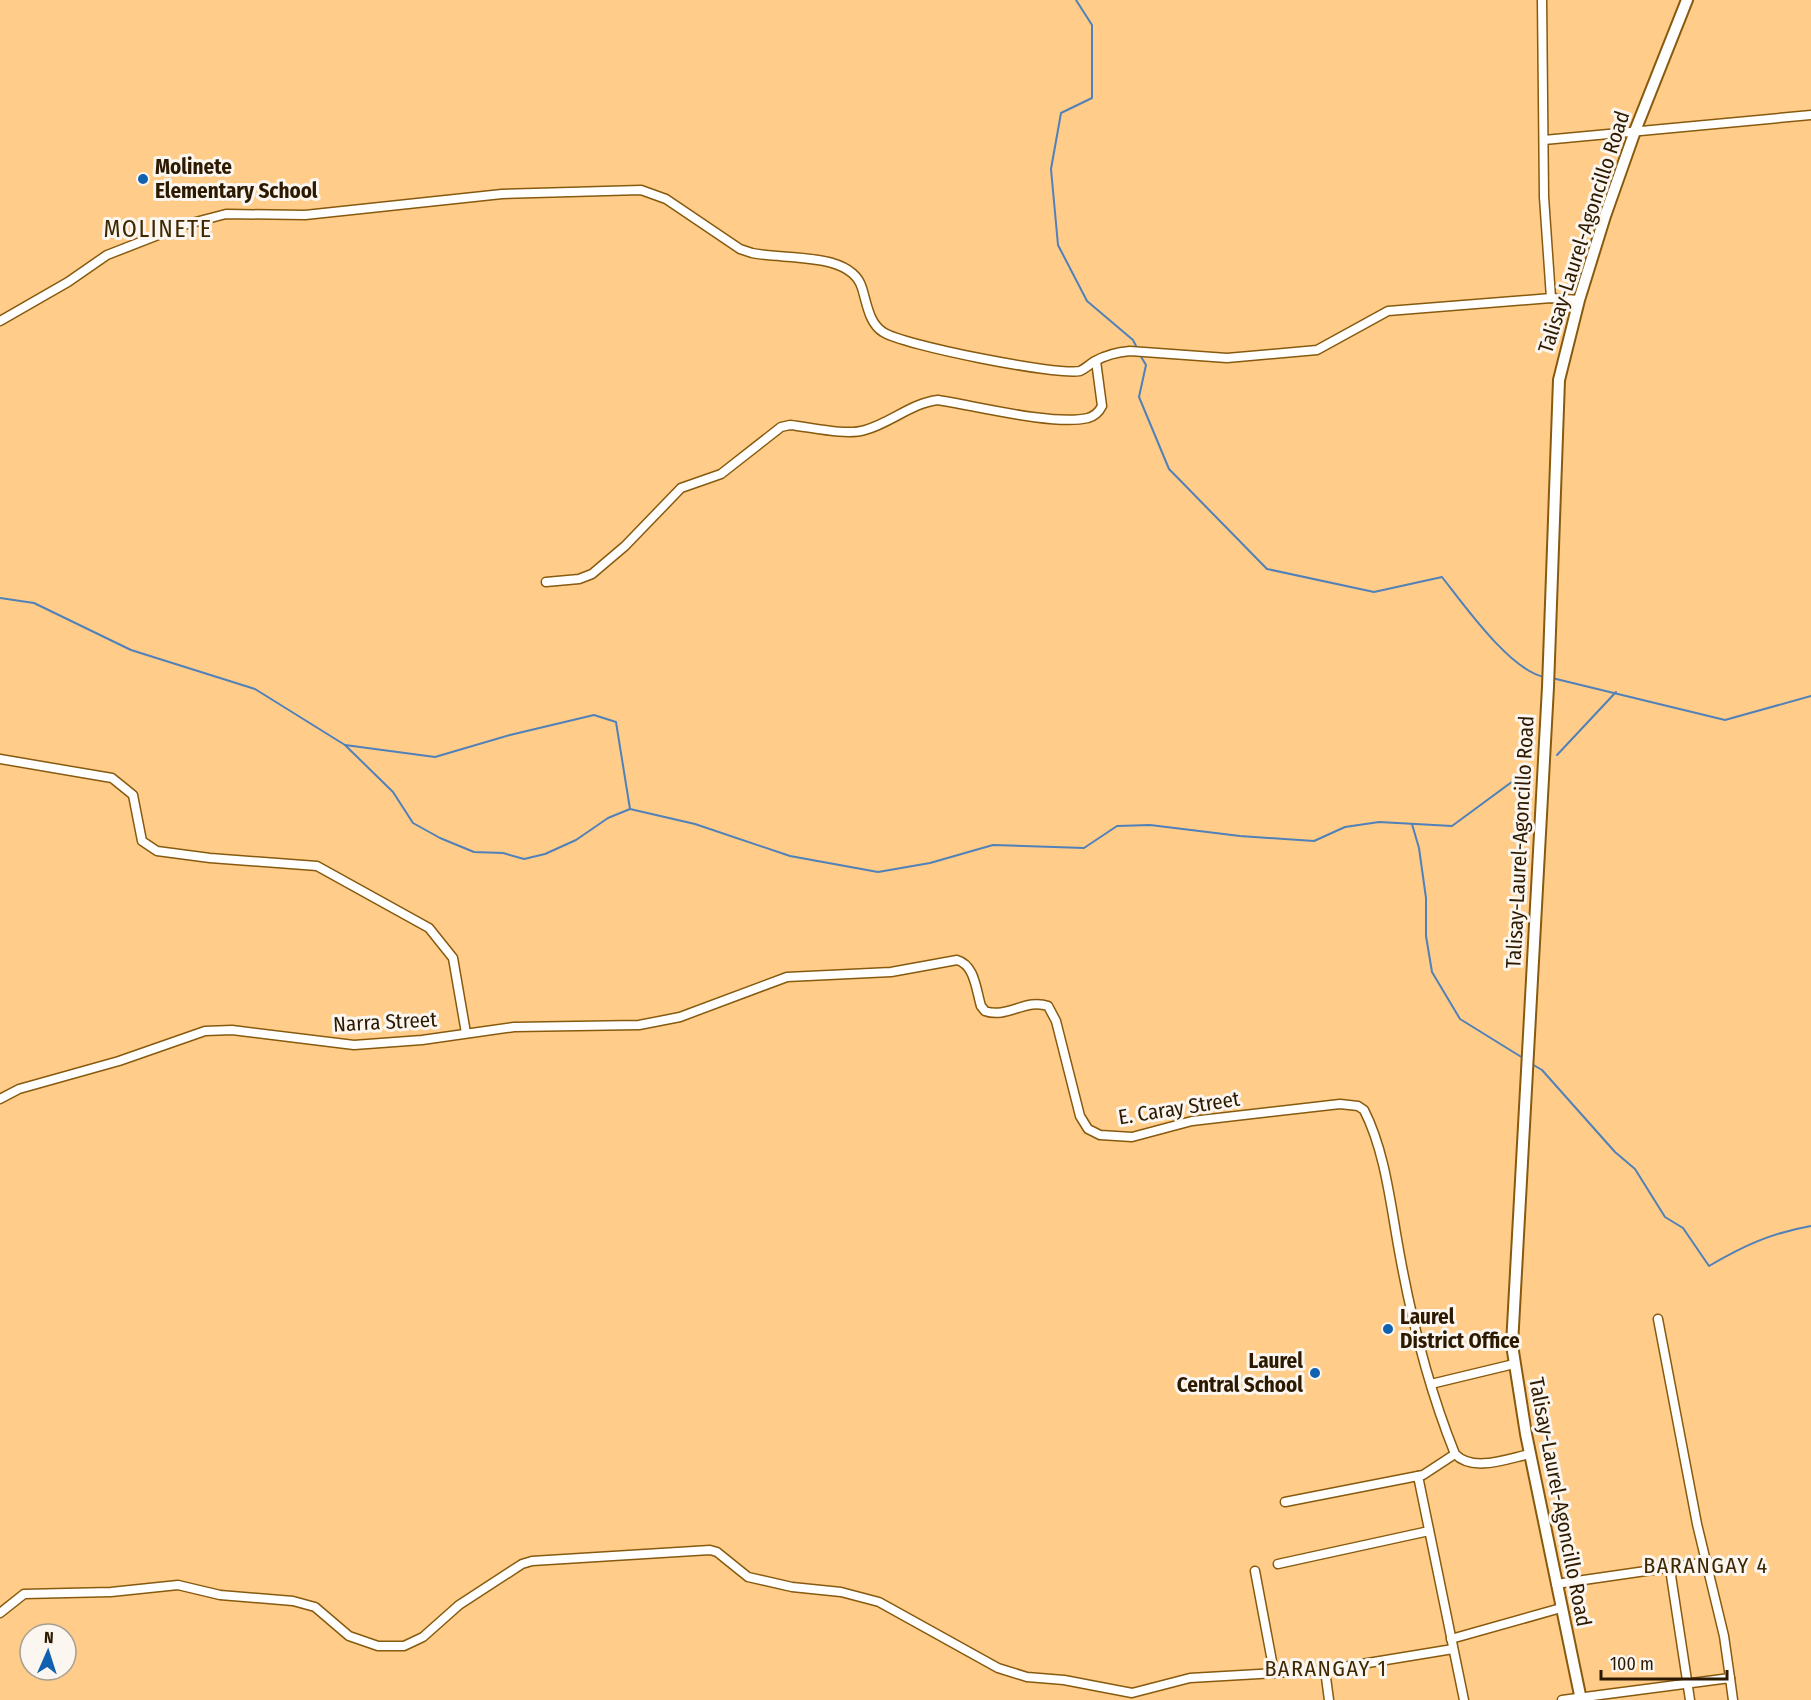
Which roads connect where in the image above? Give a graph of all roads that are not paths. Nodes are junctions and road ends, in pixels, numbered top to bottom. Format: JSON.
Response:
{"nodes":[{"id":1,"x":1542,"y":0,"type":"edge"},
{"id":2,"x":1687,"y":0,"type":"edge"},
{"id":3,"x":1811,"y":115,"type":"edge"},
{"id":4,"x":1635,"y":131,"type":"junction"},
{"id":5,"x":1544,"y":140,"type":"junction"},
{"id":6,"x":1551,"y":298,"type":"junction"},
{"id":7,"x":1579,"y":300,"type":"junction"},
{"id":8,"x":0,"y":321,"type":"edge"},
{"id":9,"x":1096,"y":361,"type":"junction"},
{"id":10,"x":546,"y":582,"type":"dead end"},
{"id":11,"x":0,"y":759,"type":"edge"},
{"id":12,"x":775,"y":979,"type":"joint"},
{"id":13,"x":466,"y":1033,"type":"junction"},
{"id":14,"x":0,"y":1099,"type":"edge"},
{"id":15,"x":1658,"y":1319,"type":"dead end"},
{"id":16,"x":1514,"y":1364,"type":"junction"},
{"id":17,"x":1431,"y":1384,"type":"junction"},
{"id":18,"x":1455,"y":1454,"type":"junction"},
{"id":19,"x":1530,"y":1454,"type":"junction"},
{"id":20,"x":1418,"y":1476,"type":"junction"},
{"id":21,"x":1286,"y":1502,"type":"dead end"},
{"id":22,"x":1429,"y":1531,"type":"junction"},
{"id":23,"x":1708,"y":1562,"type":"junction"},
{"id":24,"x":1278,"y":1564,"type":"dead end"},
{"id":25,"x":1670,"y":1569,"type":"junction"},
{"id":26,"x":1255,"y":1571,"type":"dead end"},
{"id":27,"x":1556,"y":1584,"type":"junction"},
{"id":28,"x":1561,"y":1608,"type":"junction"},
{"id":29,"x":0,"y":1613,"type":"edge"},
{"id":30,"x":1450,"y":1639,"type":"junction"},
{"id":31,"x":1453,"y":1649,"type":"junction"},
{"id":32,"x":1324,"y":1670,"type":"junction"},
{"id":33,"x":1274,"y":1672,"type":"junction"},
{"id":34,"x":1730,"y":1678,"type":"junction"},
{"id":35,"x":1686,"y":1684,"type":"junction"},
{"id":36,"x":1580,"y":1698,"type":"edge"},
{"id":37,"x":1329,"y":1700,"type":"edge"},
{"id":38,"x":1464,"y":1700,"type":"edge"},
{"id":39,"x":1562,"y":1700,"type":"edge"},
{"id":40,"x":1689,"y":1700,"type":"edge"},
{"id":41,"x":1733,"y":1700,"type":"edge"}],
"edges":[{"from":1,"to":5,"type":"street"},
{"from":2,"to":4,"type":"main road","name":"Talisay-Laurel-Agoncillo Road"},
{"from":3,"to":4,"type":"street"},
{"from":4,"to":5,"type":"street"},
{"from":4,"to":7,"type":"main road","name":"Talisay-Laurel-Agoncillo Road"},
{"from":5,"to":6,"type":"street"},
{"from":6,"to":7,"type":"street"},
{"from":6,"to":9,"type":"street"},
{"from":7,"to":16,"type":"main road","name":"Talisay-Laurel-Agoncillo Road"},
{"from":8,"to":9,"type":"street"},
{"from":9,"to":10,"type":"street"},
{"from":11,"to":13,"type":"street"},
{"from":12,"to":13,"type":"street","name":"Narra Street"},
{"from":12,"to":17,"type":"street","name":"E. Caray Street"},
{"from":13,"to":14,"type":"street","name":"Narra Street"},
{"from":15,"to":23,"type":"street"},
{"from":16,"to":17,"type":"street"},
{"from":16,"to":19,"type":"main road","name":"Talisay-Laurel-Agoncillo Road"},
{"from":17,"to":18,"type":"street"},
{"from":18,"to":19,"type":"street"},
{"from":18,"to":20,"type":"street"},
{"from":19,"to":27,"type":"main road","name":"Talisay-Laurel-Agoncillo Road"},
{"from":20,"to":21,"type":"street"},
{"from":20,"to":22,"type":"street"},
{"from":22,"to":24,"type":"street"},
{"from":22,"to":30,"type":"street"},
{"from":23,"to":25,"type":"street"},
{"from":23,"to":34,"type":"street"},
{"from":25,"to":27,"type":"street"},
{"from":25,"to":35,"type":"street"},
{"from":26,"to":33,"type":"street"},
{"from":27,"to":28,"type":"main road","name":"Talisay-Laurel-Agoncillo Road"},
{"from":28,"to":30,"type":"street"},
{"from":28,"to":36,"type":"main road","name":"Talisay-Laurel-Agoncillo Road"},
{"from":29,"to":33,"type":"street"},
{"from":30,"to":31,"type":"street"},
{"from":31,"to":32,"type":"street"},
{"from":31,"to":38,"type":"street"},
{"from":32,"to":33,"type":"street"},
{"from":32,"to":37,"type":"street"},
{"from":34,"to":35,"type":"street"},
{"from":34,"to":41,"type":"street"},
{"from":35,"to":36,"type":"street"},
{"from":35,"to":40,"type":"street"},
{"from":36,"to":39,"type":"street"}]}
